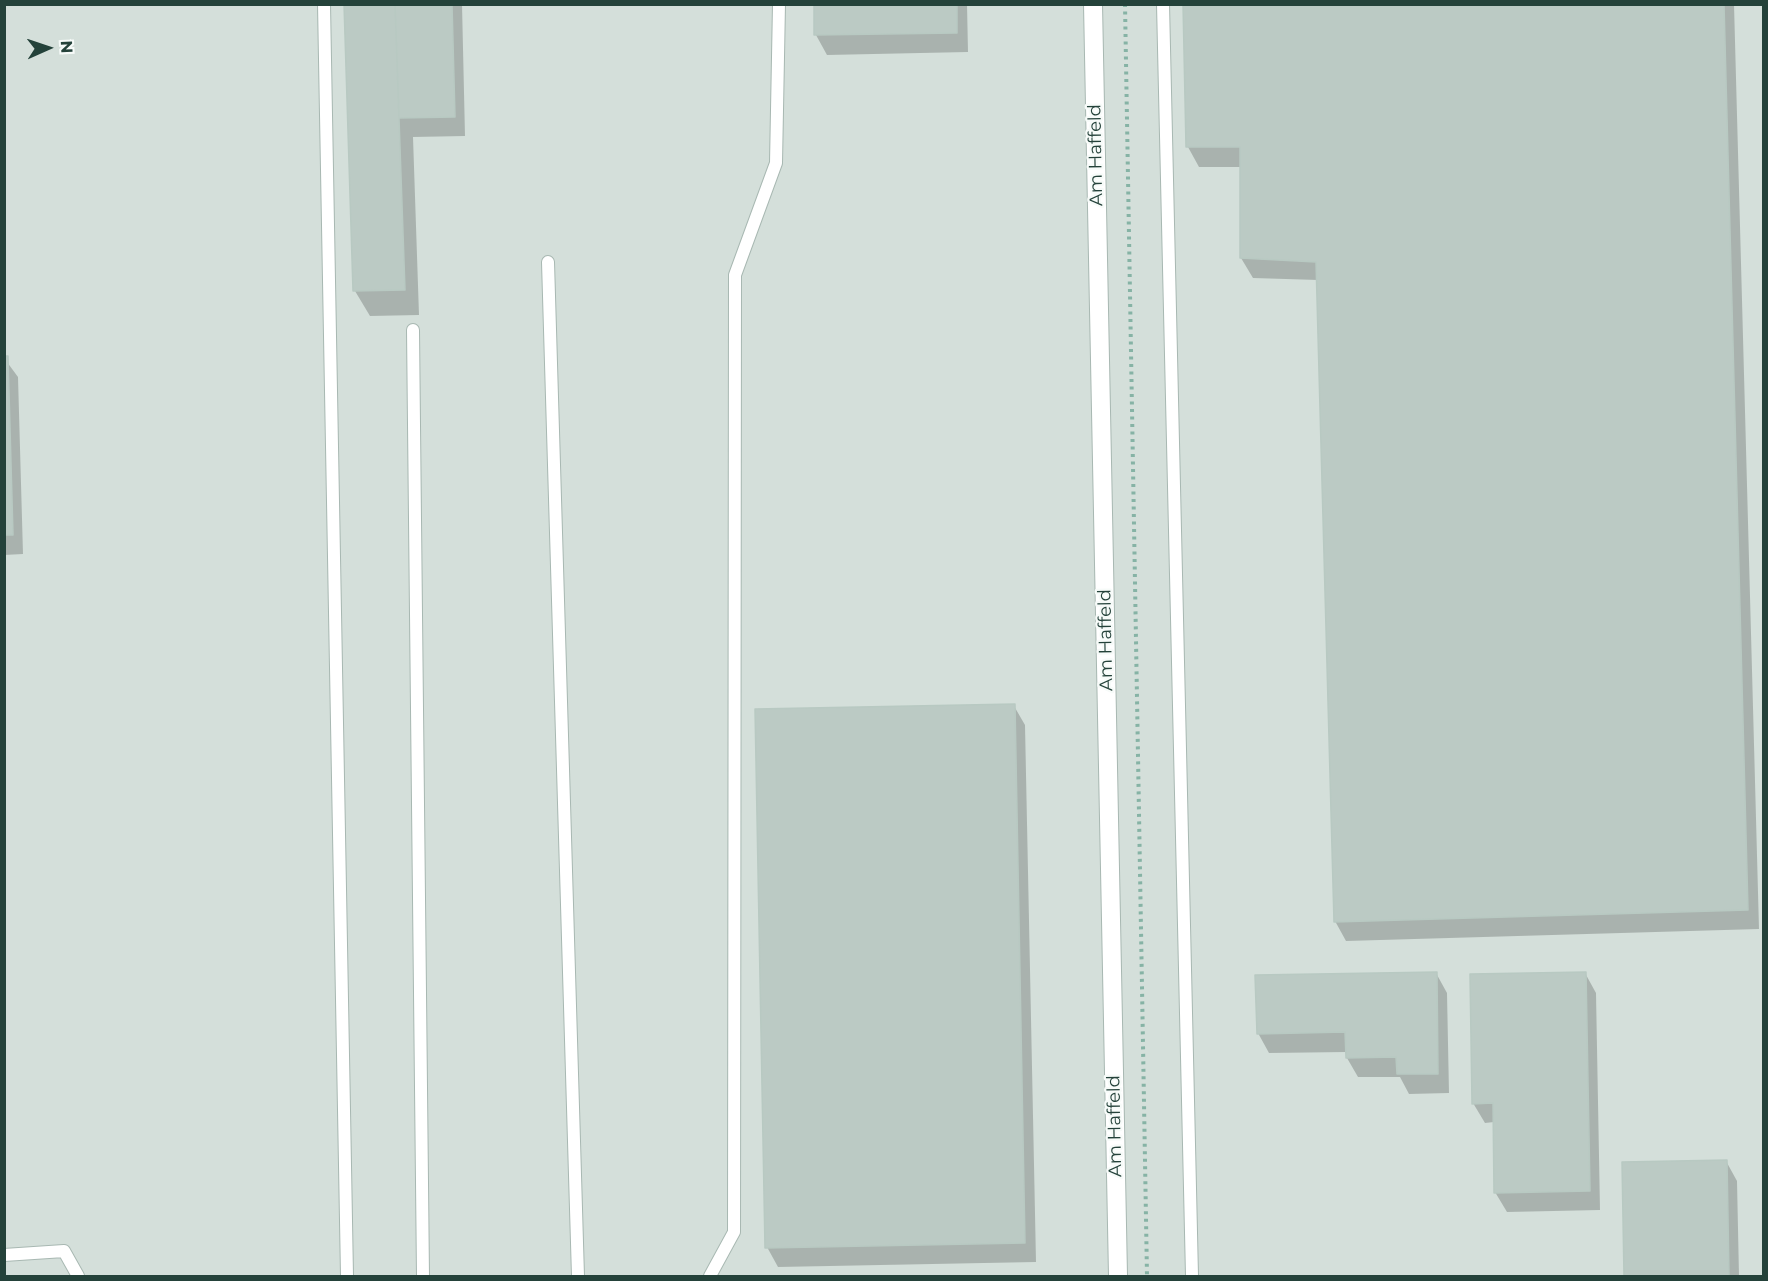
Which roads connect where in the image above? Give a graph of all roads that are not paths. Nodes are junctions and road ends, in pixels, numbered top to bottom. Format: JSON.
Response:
{"nodes":[{"id":1,"x":324,"y":4,"type":"edge"},
{"id":2,"x":779,"y":4,"type":"edge"},
{"id":3,"x":1094,"y":4,"type":"edge"},
{"id":4,"x":1163,"y":4,"type":"edge"},
{"id":5,"x":548,"y":262,"type":"dead end"},
{"id":6,"x":413,"y":330,"type":"dead end"},
{"id":7,"x":4,"y":1255,"type":"edge"},
{"id":8,"x":78,"y":1276,"type":"edge"},
{"id":9,"x":347,"y":1276,"type":"edge"},
{"id":10,"x":423,"y":1276,"type":"edge"},
{"id":11,"x":578,"y":1276,"type":"edge"},
{"id":12,"x":710,"y":1276,"type":"edge"},
{"id":13,"x":1118,"y":1276,"type":"edge"},
{"id":14,"x":1192,"y":1276,"type":"edge"}],
"edges":[{"from":1,"to":9,"type":"lane"},
{"from":2,"to":12,"type":"lane"},
{"from":3,"to":13,"type":"street","name":"Am Haffeld"},
{"from":4,"to":14,"type":"lane"},
{"from":5,"to":11,"type":"lane"},
{"from":6,"to":10,"type":"lane"},
{"from":7,"to":8,"type":"lane"}]}
